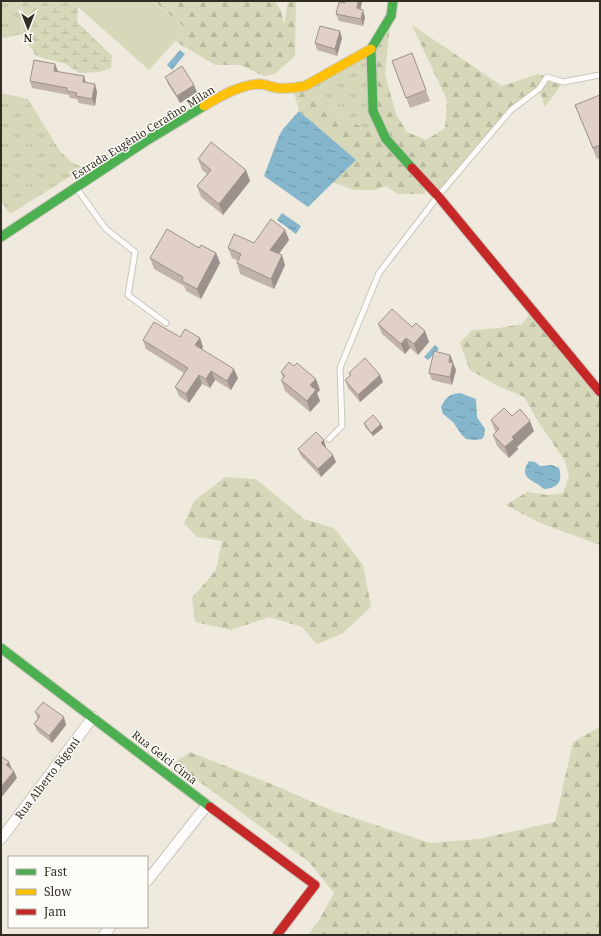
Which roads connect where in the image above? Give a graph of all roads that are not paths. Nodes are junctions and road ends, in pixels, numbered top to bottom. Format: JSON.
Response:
{"nodes":[{"id":1,"x":393,"y":1,"type":"edge"},
{"id":2,"x":371,"y":49,"type":"junction"},
{"id":3,"x":600,"y":75,"type":"edge"},
{"id":4,"x":76,"y":188,"type":"junction"},
{"id":5,"x":438,"y":196,"type":"junction"},
{"id":6,"x":1,"y":237,"type":"edge"},
{"id":7,"x":166,"y":322,"type":"dead end"},
{"id":8,"x":600,"y":392,"type":"edge"},
{"id":9,"x":329,"y":439,"type":"dead end"},
{"id":10,"x":1,"y":648,"type":"edge"},
{"id":11,"x":93,"y":717,"type":"junction"},
{"id":12,"x":207,"y":805,"type":"junction"},
{"id":13,"x":1,"y":839,"type":"edge"},
{"id":14,"x":148,"y":880,"type":"edge"},
{"id":15,"x":277,"y":935,"type":"edge"}],
"edges":[{"from":1,"to":2,"type":"street"},
{"from":2,"to":4,"type":"street","name":"Estrada Eugênio Cerafino Milan"},
{"from":2,"to":5,"type":"street"},
{"from":3,"to":5,"type":"lane"},
{"from":4,"to":6,"type":"street","name":"Estrada Eugênio Cerafino Milan"},
{"from":4,"to":7,"type":"lane"},
{"from":5,"to":8,"type":"street"},
{"from":5,"to":9,"type":"lane"},
{"from":10,"to":11,"type":"street","name":"Rua Gelci Cima"},
{"from":11,"to":12,"type":"street","name":"Rua Gelci Cima"},
{"from":11,"to":13,"type":"street","name":"Rua Alberto Rigoni"},
{"from":12,"to":14,"type":"street"},
{"from":12,"to":15,"type":"street","name":"Rua Gelci Cima"}]}
